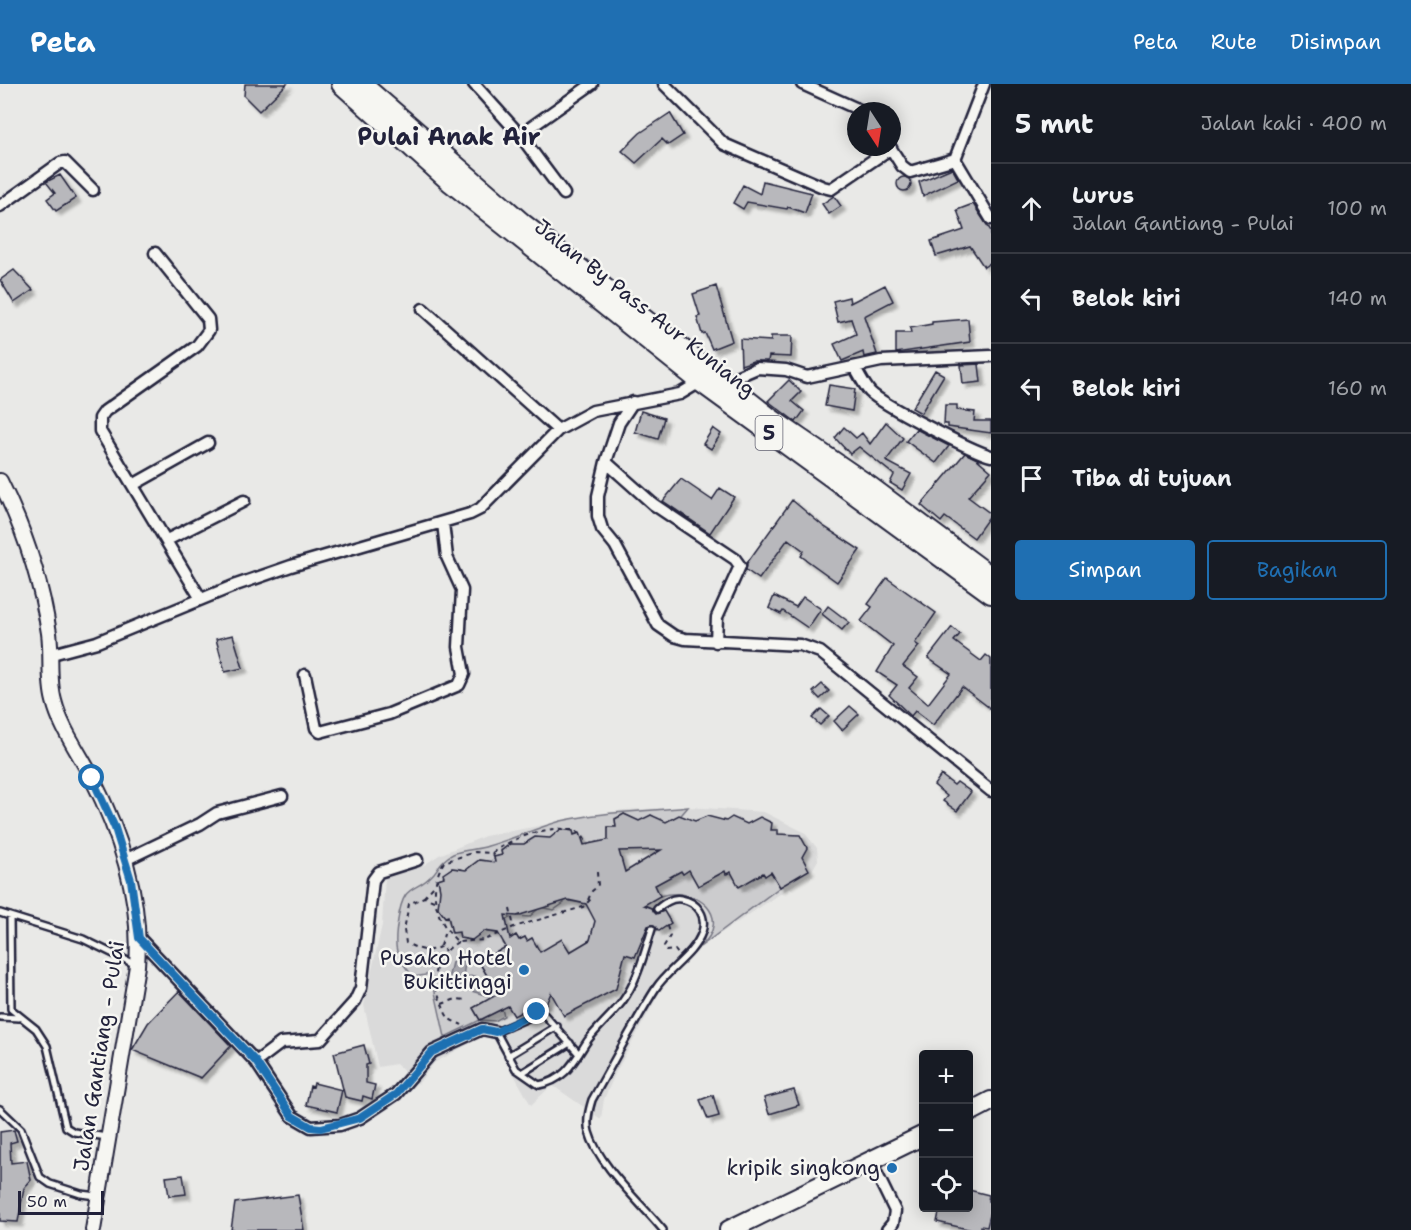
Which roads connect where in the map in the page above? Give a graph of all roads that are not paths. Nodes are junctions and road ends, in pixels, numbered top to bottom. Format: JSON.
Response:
{"nodes":[{"id":1,"x":341,"y":84,"type":"edge"},
{"id":2,"x":362,"y":84,"type":"edge"},
{"id":3,"x":474,"y":84,"type":"edge"},
{"id":4,"x":592,"y":84,"type":"edge"},
{"id":5,"x":664,"y":84,"type":"edge"},
{"id":6,"x":802,"y":84,"type":"edge"},
{"id":7,"x":984,"y":84,"type":"edge"},
{"id":8,"x":847,"y":105,"type":"edge"},
{"id":9,"x":520,"y":135,"type":"junction"},
{"id":10,"x":879,"y":156,"type":"edge"},
{"id":11,"x":896,"y":156,"type":"edge"},
{"id":12,"x":955,"y":159,"type":"junction"},
{"id":13,"x":93,"y":190,"type":"dead end"},
{"id":14,"x":564,"y":194,"type":"dead end"},
{"id":15,"x":0,"y":206,"type":"edge"},
{"id":16,"x":991,"y":219,"type":"edge"},
{"id":17,"x":155,"y":253,"type":"dead end"},
{"id":18,"x":556,"y":257,"type":"junction"},
{"id":19,"x":582,"y":278,"type":"junction"},
{"id":20,"x":423,"y":309,"type":"dead end"},
{"id":21,"x":991,"y":356,"type":"edge"},
{"id":22,"x":855,"y":368,"type":"junction"},
{"id":23,"x":727,"y":381,"type":"junction"},
{"id":24,"x":700,"y":382,"type":"junction"},
{"id":25,"x":633,"y":402,"type":"junction"},
{"id":26,"x":558,"y":430,"type":"junction"},
{"id":27,"x":208,"y":443,"type":"dead end"},
{"id":28,"x":991,"y":456,"type":"edge"},
{"id":29,"x":606,"y":462,"type":"junction"},
{"id":30,"x":0,"y":481,"type":"edge"},
{"id":31,"x":854,"y":484,"type":"junction"},
{"id":32,"x":133,"y":485,"type":"junction"},
{"id":33,"x":244,"y":501,"type":"dead end"},
{"id":34,"x":443,"y":523,"type":"junction"},
{"id":35,"x":167,"y":540,"type":"junction"},
{"id":36,"x":991,"y":576,"type":"edge"},
{"id":37,"x":991,"y":594,"type":"edge"},
{"id":38,"x":201,"y":599,"type":"junction"},
{"id":39,"x":716,"y":642,"type":"junction"},
{"id":40,"x":52,"y":654,"type":"junction"},
{"id":41,"x":305,"y":675,"type":"dead end"},
{"id":42,"x":991,"y":791,"type":"edge"},
{"id":43,"x":282,"y":796,"type":"dead end"},
{"id":44,"x":125,"y":860,"type":"junction"},
{"id":45,"x":417,"y":860,"type":"dead end"},
{"id":46,"x":657,"y":909,"type":"dead end"},
{"id":47,"x":0,"y":913,"type":"edge"},
{"id":48,"x":10,"y":916,"type":"junction"},
{"id":49,"x":652,"y":929,"type":"dead end"},
{"id":50,"x":139,"y":938,"type":"junction"},
{"id":51,"x":137,"y":966,"type":"junction"},
{"id":52,"x":0,"y":1017,"type":"edge"},
{"id":53,"x":21,"y":1018,"type":"junction"},
{"id":54,"x":557,"y":1026,"type":"junction"},
{"id":55,"x":496,"y":1032,"type":"junction"},
{"id":56,"x":570,"y":1043,"type":"junction"},
{"id":57,"x":579,"y":1054,"type":"junction"},
{"id":58,"x":508,"y":1056,"type":"junction"},
{"id":59,"x":256,"y":1062,"type":"junction"},
{"id":60,"x":522,"y":1073,"type":"junction"},
{"id":61,"x":991,"y":1101,"type":"edge"},
{"id":62,"x":0,"y":1109,"type":"edge"},
{"id":63,"x":973,"y":1111,"type":"edge"},
{"id":64,"x":109,"y":1137,"type":"junction"},
{"id":65,"x":919,"y":1138,"type":"edge"},
{"id":66,"x":871,"y":1162,"type":"junction"},
{"id":67,"x":99,"y":1196,"type":"junction"},
{"id":68,"x":93,"y":1230,"type":"edge"},
{"id":69,"x":663,"y":1230,"type":"edge"},
{"id":70,"x":729,"y":1230,"type":"edge"},
{"id":71,"x":887,"y":1230,"type":"edge"}],
"edges":[{"from":1,"to":18,"type":"highway","name":"Jalan By Pass Aur Kuniang"},
{"from":2,"to":18,"type":"highway","name":"Jalan By Pass Aur Kuniang"},
{"from":3,"to":9,"type":"street"},
{"from":4,"to":9,"type":"street"},
{"from":5,"to":10,"type":"street"},
{"from":6,"to":8,"type":"street"},
{"from":7,"to":12,"type":"street"},
{"from":9,"to":14,"type":"street"},
{"from":11,"to":12,"type":"street"},
{"from":12,"to":16,"type":"street"},
{"from":13,"to":15,"type":"street"},
{"from":17,"to":32,"type":"street"},
{"from":18,"to":19,"type":"highway","name":"Jalan By Pass Aur Kuniang","number":"5"},
{"from":19,"to":23,"type":"highway","name":"Jalan By Pass Aur Kuniang","number":"5"},
{"from":19,"to":24,"type":"highway","name":"Jalan By Pass Aur Kuniang","number":"5"},
{"from":20,"to":26,"type":"street"},
{"from":21,"to":22,"type":"street"},
{"from":22,"to":23,"type":"street"},
{"from":22,"to":28,"type":"street"},
{"from":23,"to":31,"type":"highway","name":"Jalan By Pass Aur Kuniang","number":"5"},
{"from":24,"to":25,"type":"street"},
{"from":24,"to":31,"type":"highway","name":"Jalan By Pass Aur Kuniang","number":"5"},
{"from":25,"to":26,"type":"street"},
{"from":25,"to":29,"type":"street"},
{"from":26,"to":34,"type":"street"},
{"from":27,"to":32,"type":"street"},
{"from":29,"to":39,"type":"street"},
{"from":29,"to":39,"type":"street"},
{"from":30,"to":40,"type":"street","name":"Jalan Gantiang - Pulai"},
{"from":31,"to":36,"type":"highway","name":"Jalan By Pass Aur Kuniang","number":"5"},
{"from":31,"to":37,"type":"highway","name":"Jalan By Pass Aur Kuniang","number":"5"},
{"from":32,"to":35,"type":"street"},
{"from":33,"to":35,"type":"street"},
{"from":34,"to":38,"type":"street"},
{"from":34,"to":41,"type":"street"},
{"from":35,"to":38,"type":"street"},
{"from":38,"to":40,"type":"street"},
{"from":39,"to":42,"type":"street"},
{"from":40,"to":44,"type":"street","name":"Jalan Gantiang - Pulai"},
{"from":43,"to":44,"type":"street"},
{"from":44,"to":50,"type":"street","name":"Jalan Gantiang - Pulai"},
{"from":45,"to":59,"type":"street"},
{"from":46,"to":69,"type":"lane"},
{"from":47,"to":48,"type":"lane"},
{"from":48,"to":51,"type":"lane"},
{"from":48,"to":53,"type":"lane"},
{"from":49,"to":57,"type":"lane"},
{"from":50,"to":51,"type":"street","name":"Jalan Gantiang - Pulai"},
{"from":50,"to":59,"type":"street"},
{"from":51,"to":64,"type":"street","name":"Jalan Gantiang - Pulai"},
{"from":52,"to":53,"type":"lane"},
{"from":53,"to":64,"type":"lane"},
{"from":54,"to":55,"type":"lane"},
{"from":54,"to":56,"type":"lane"},
{"from":54,"to":58,"type":"lane"},
{"from":55,"to":58,"type":"lane"},
{"from":55,"to":59,"type":"street"},
{"from":56,"to":57,"type":"lane"},
{"from":56,"to":60,"type":"lane"},
{"from":57,"to":60,"type":"lane"},
{"from":58,"to":60,"type":"lane"},
{"from":61,"to":63,"type":"highway"},
{"from":62,"to":67,"type":"lane"},
{"from":64,"to":67,"type":"street","name":"Jalan Gantiang - Pulai"},
{"from":65,"to":66,"type":"highway"},
{"from":66,"to":70,"type":"highway"},
{"from":66,"to":71,"type":"street"},
{"from":67,"to":68,"type":"street","name":"Jalan Gantiang - Pulai"}]}
